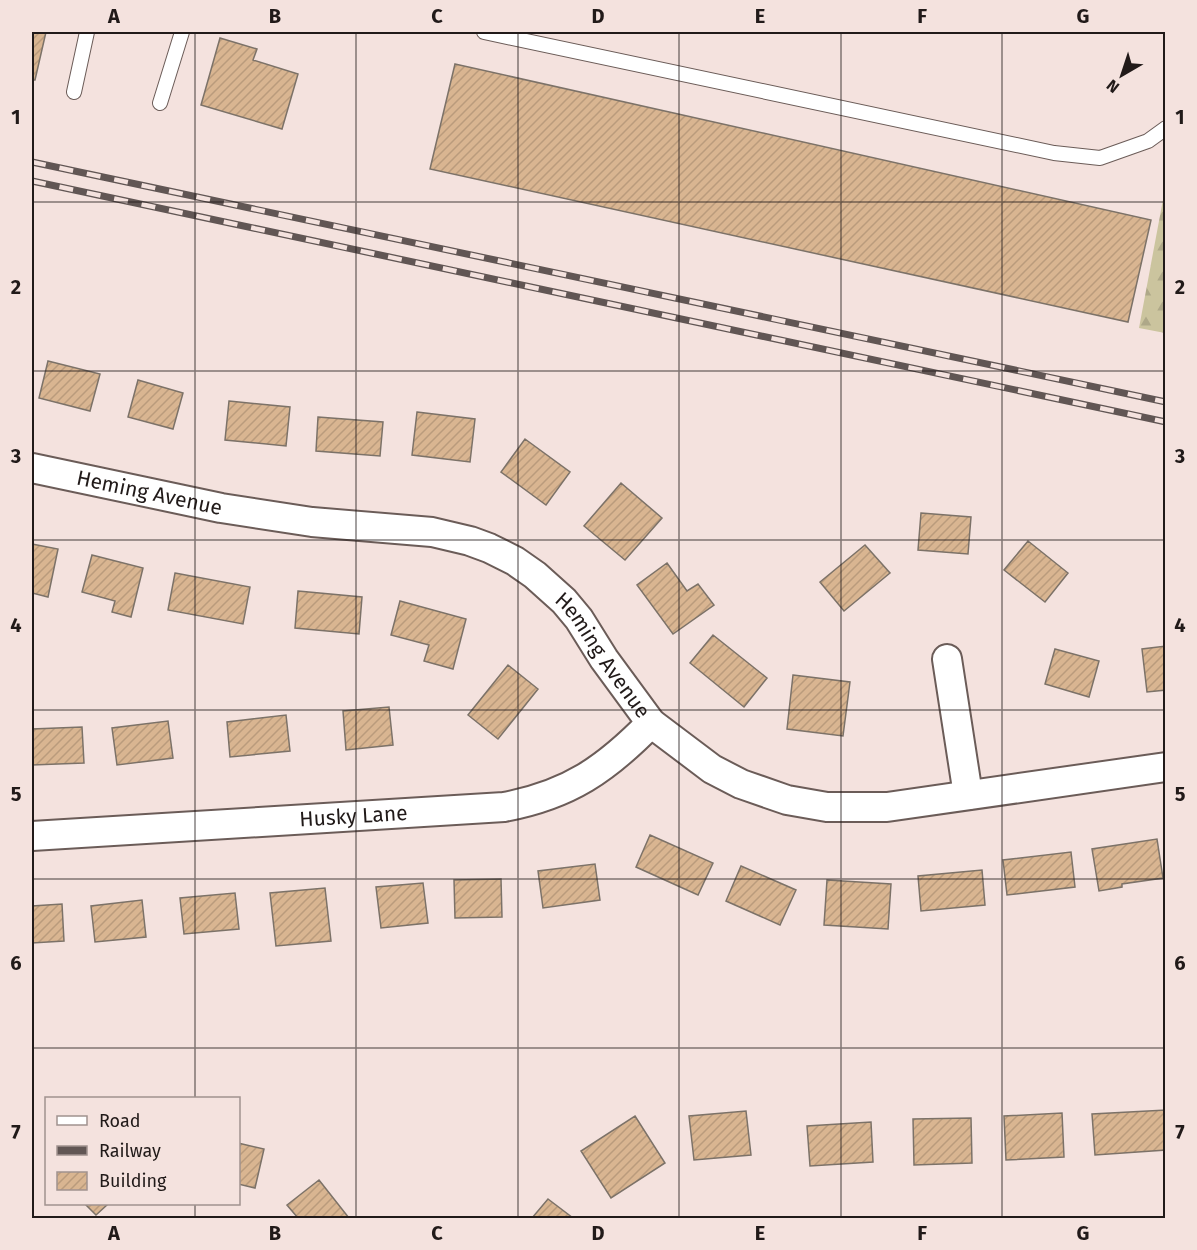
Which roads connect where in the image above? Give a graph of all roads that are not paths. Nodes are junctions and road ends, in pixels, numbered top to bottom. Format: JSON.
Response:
{"nodes":[{"id":1,"x":87,"y":32,"type":"edge"},
{"id":2,"x":182,"y":32,"type":"edge"},
{"id":3,"x":484,"y":32,"type":"edge"},
{"id":4,"x":74,"y":92,"type":"dead end"},
{"id":5,"x":160,"y":103,"type":"dead end"},
{"id":6,"x":1166,"y":128,"type":"edge"},
{"id":7,"x":32,"y":468,"type":"edge"},
{"id":8,"x":947,"y":659,"type":"dead end"},
{"id":9,"x":651,"y":723,"type":"junction"},
{"id":10,"x":1166,"y":767,"type":"edge"},
{"id":11,"x":968,"y":795,"type":"junction"},
{"id":12,"x":32,"y":836,"type":"edge"}],
"edges":[{"from":1,"to":4,"type":"lane"},
{"from":2,"to":5,"type":"lane"},
{"from":3,"to":6,"type":"lane"},
{"from":7,"to":9,"type":"street","name":"Heming Avenue"},
{"from":8,"to":11,"type":"street"},
{"from":9,"to":11,"type":"street","name":"Heming Avenue"},
{"from":9,"to":12,"type":"street","name":"Husky Lane"},
{"from":10,"to":11,"type":"street","name":"Heming Avenue"}]}
